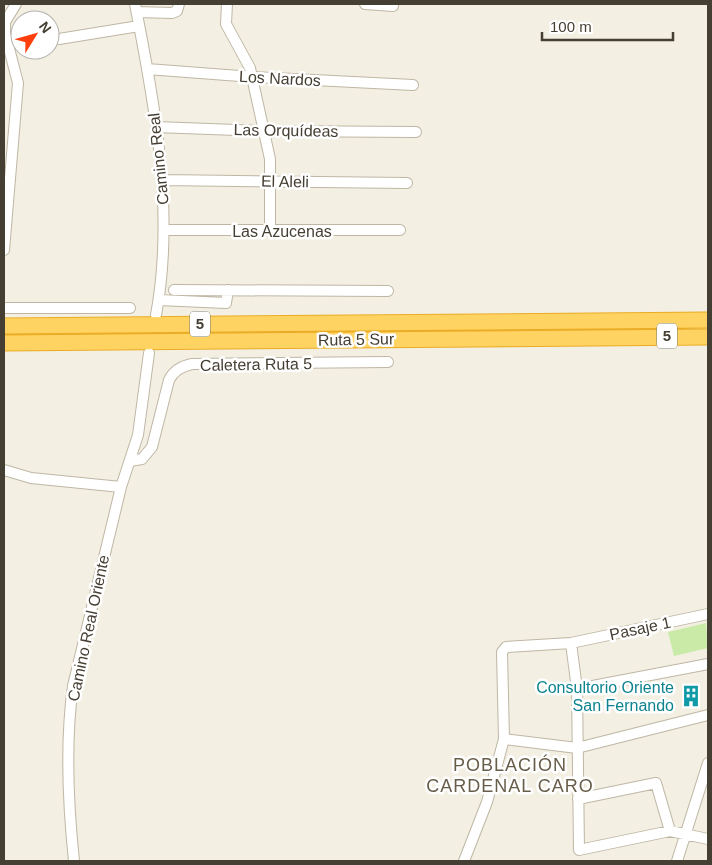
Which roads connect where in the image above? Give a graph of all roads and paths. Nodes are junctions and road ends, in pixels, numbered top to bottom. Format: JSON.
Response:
{"nodes":[{"id":1,"x":179,"y":4,"type":"edge"},
{"id":2,"x":227,"y":4,"type":"edge"},
{"id":3,"x":365,"y":4,"type":"edge"},
{"id":4,"x":11,"y":5,"type":"edge"},
{"id":5,"x":393,"y":5,"type":"edge"},
{"id":6,"x":136,"y":8,"type":"edge"},
{"id":7,"x":4,"y":22,"type":"edge"},
{"id":8,"x":140,"y":26,"type":"junction"},
{"id":9,"x":60,"y":39,"type":"edge"},
{"id":10,"x":147,"y":69,"type":"junction"},
{"id":11,"x":253,"y":77,"type":"junction"},
{"id":12,"x":413,"y":84,"type":"dead end"},
{"id":13,"x":156,"y":126,"type":"junction"},
{"id":14,"x":263,"y":131,"type":"junction"},
{"id":15,"x":416,"y":132,"type":"dead end"},
{"id":16,"x":162,"y":180,"type":"junction"},
{"id":17,"x":271,"y":181,"type":"junction"},
{"id":18,"x":407,"y":183,"type":"dead end"},
{"id":19,"x":164,"y":230,"type":"junction"},
{"id":20,"x":400,"y":230,"type":"dead end"},
{"id":21,"x":270,"y":231,"type":"junction"},
{"id":22,"x":4,"y":250,"type":"edge"},
{"id":23,"x":174,"y":290,"type":"dead end"},
{"id":24,"x":228,"y":290,"type":"junction"},
{"id":25,"x":388,"y":291,"type":"dead end"},
{"id":26,"x":159,"y":300,"type":"junction"},
{"id":27,"x":4,"y":308,"type":"edge"},
{"id":28,"x":130,"y":308,"type":"dead end"},
{"id":29,"x":708,"y":314,"type":"edge"},
{"id":30,"x":156,"y":315,"type":"dead end"},
{"id":31,"x":667,"y":320,"type":"junction"},
{"id":32,"x":708,"y":320,"type":"edge"},
{"id":33,"x":4,"y":326,"type":"edge"},
{"id":34,"x":625,"y":336,"type":"junction"},
{"id":35,"x":708,"y":337,"type":"edge"},
{"id":36,"x":4,"y":343,"type":"edge"},
{"id":37,"x":708,"y":344,"type":"edge"},
{"id":38,"x":149,"y":353,"type":"dead end"},
{"id":39,"x":388,"y":362,"type":"dead end"},
{"id":40,"x":130,"y":461,"type":"junction"},
{"id":41,"x":4,"y":470,"type":"edge"},
{"id":42,"x":121,"y":487,"type":"junction"},
{"id":43,"x":708,"y":614,"type":"edge"},
{"id":44,"x":571,"y":643,"type":"junction"},
{"id":45,"x":708,"y":664,"type":"edge"},
{"id":46,"x":577,"y":689,"type":"junction"},
{"id":47,"x":708,"y":715,"type":"edge"},
{"id":48,"x":504,"y":738,"type":"junction"},
{"id":49,"x":577,"y":748,"type":"junction"},
{"id":50,"x":708,"y":763,"type":"edge"},
{"id":51,"x":578,"y":799,"type":"junction"},
{"id":52,"x":670,"y":831,"type":"junction"},
{"id":53,"x":685,"y":834,"type":"junction"},
{"id":54,"x":708,"y":839,"type":"edge"},
{"id":55,"x":74,"y":861,"type":"edge"},
{"id":56,"x":464,"y":861,"type":"edge"},
{"id":57,"x":677,"y":861,"type":"edge"}],
"edges":[{"from":1,"to":6,"type":"street"},
{"from":2,"to":11,"type":"street"},
{"from":3,"to":5,"type":"street"},
{"from":4,"to":7,"type":"street"},
{"from":6,"to":8,"type":"street","name":"Camino Real"},
{"from":7,"to":22,"type":"street"},
{"from":8,"to":9,"type":"street"},
{"from":8,"to":10,"type":"street","name":"Camino Real"},
{"from":10,"to":11,"type":"street","name":"Los Nardos"},
{"from":10,"to":13,"type":"street","name":"Camino Real"},
{"from":11,"to":12,"type":"street","name":"Los Nardos"},
{"from":11,"to":14,"type":"street"},
{"from":13,"to":14,"type":"street","name":"Las Orquídeas"},
{"from":13,"to":16,"type":"street","name":"Camino Real"},
{"from":14,"to":15,"type":"street","name":"Las Orquídeas"},
{"from":14,"to":17,"type":"street"},
{"from":16,"to":17,"type":"street","name":"El Aleli"},
{"from":16,"to":19,"type":"street","name":"Camino Real"},
{"from":17,"to":18,"type":"street","name":"El Aleli"},
{"from":17,"to":21,"type":"street"},
{"from":19,"to":21,"type":"street","name":"Las Azucenas"},
{"from":19,"to":26,"type":"street","name":"Camino Real"},
{"from":20,"to":21,"type":"street","name":"Las Azucenas"},
{"from":23,"to":24,"type":"street"},
{"from":24,"to":25,"type":"street"},
{"from":24,"to":26,"type":"street"},
{"from":26,"to":30,"type":"street","name":"Camino Real"},
{"from":27,"to":28,"type":"street"},
{"from":29,"to":31,"type":"highway"},
{"from":31,"to":32,"type":"highway","name":"Ruta 5 Sur","number":"5"},
{"from":31,"to":33,"type":"highway","name":"Ruta 5 Sur","number":"5"},
{"from":34,"to":35,"type":"highway","name":"Ruta 5 Sur","number":"5"},
{"from":34,"to":36,"type":"highway","name":"Ruta 5 Sur","number":"5"},
{"from":34,"to":37,"type":"highway"},
{"from":38,"to":40,"type":"street"},
{"from":39,"to":40,"type":"street","name":"Caletera Ruta 5"},
{"from":40,"to":42,"type":"street"},
{"from":41,"to":42,"type":"street"},
{"from":42,"to":55,"type":"street","name":"Camino Real Oriente"},
{"from":43,"to":44,"type":"street","name":"Pasaje 1"},
{"from":44,"to":46,"type":"street"},
{"from":44,"to":48,"type":"street","name":"Pasaje 1"},
{"from":45,"to":46,"type":"street"},
{"from":46,"to":49,"type":"street"},
{"from":47,"to":49,"type":"street"},
{"from":48,"to":49,"type":"street"},
{"from":48,"to":56,"type":"street","name":"Pasaje 1"},
{"from":49,"to":51,"type":"street"},
{"from":50,"to":53,"type":"street"},
{"from":51,"to":52,"type":"street"},
{"from":51,"to":52,"type":"street"},
{"from":52,"to":53,"type":"street"},
{"from":53,"to":54,"type":"street"},
{"from":53,"to":57,"type":"street"}]}
